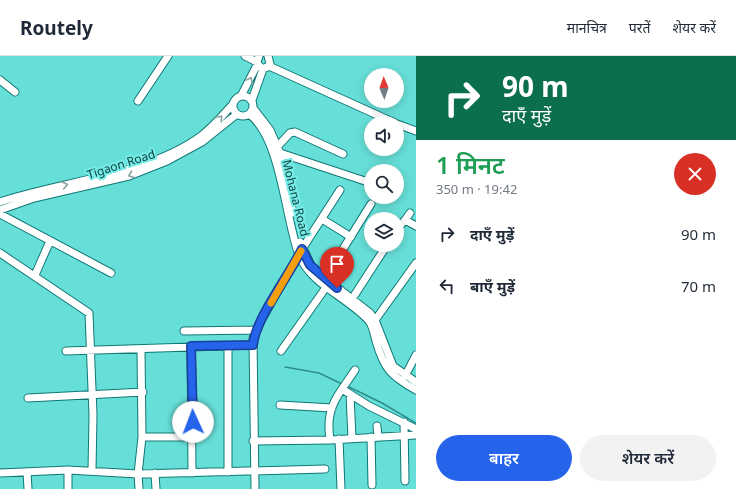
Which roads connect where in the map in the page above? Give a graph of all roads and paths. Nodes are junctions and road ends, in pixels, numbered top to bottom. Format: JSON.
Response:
{"nodes":[{"id":1,"x":168,"y":56,"type":"edge"},
{"id":2,"x":245,"y":56,"type":"edge"},
{"id":3,"x":269,"y":56,"type":"edge"},
{"id":4,"x":261,"y":63,"type":"edge"},
{"id":5,"x":0,"y":80,"type":"edge"},
{"id":6,"x":15,"y":92,"type":"dead end"},
{"id":7,"x":241,"y":96,"type":"junction"},
{"id":8,"x":252,"y":100,"type":"junction"},
{"id":9,"x":138,"y":101,"type":"dead end"},
{"id":10,"x":233,"y":104,"type":"junction"},
{"id":11,"x":253,"y":108,"type":"junction"},
{"id":12,"x":237,"y":114,"type":"junction"},
{"id":13,"x":249,"y":114,"type":"junction"},
{"id":14,"x":378,"y":116,"type":"edge"},
{"id":15,"x":404,"y":127,"type":"edge"},
{"id":16,"x":416,"y":131,"type":"edge"},
{"id":17,"x":278,"y":150,"type":"junction"},
{"id":18,"x":343,"y":154,"type":"dead end"},
{"id":19,"x":106,"y":179,"type":"junction"},
{"id":20,"x":364,"y":181,"type":"edge"},
{"id":21,"x":340,"y":190,"type":"dead end"},
{"id":22,"x":0,"y":202,"type":"edge"},
{"id":23,"x":371,"y":204,"type":"dead end"},
{"id":24,"x":0,"y":210,"type":"edge"},
{"id":25,"x":410,"y":213,"type":"dead end"},
{"id":26,"x":0,"y":214,"type":"edge"},
{"id":27,"x":322,"y":220,"type":"junction"},
{"id":28,"x":405,"y":220,"type":"joint"},
{"id":29,"x":416,"y":226,"type":"edge"},
{"id":30,"x":351,"y":237,"type":"junction"},
{"id":31,"x":50,"y":241,"type":"junction"},
{"id":32,"x":301,"y":252,"type":"junction"},
{"id":33,"x":382,"y":252,"type":"edge"},
{"id":34,"x":0,"y":253,"type":"edge"},
{"id":35,"x":416,"y":263,"type":"edge"},
{"id":36,"x":111,"y":273,"type":"dead end"},
{"id":37,"x":35,"y":275,"type":"junction"},
{"id":38,"x":325,"y":278,"type":"junction"},
{"id":39,"x":327,"y":286,"type":"junction"},
{"id":40,"x":352,"y":299,"type":"junction"},
{"id":41,"x":373,"y":322,"type":"junction"},
{"id":42,"x":256,"y":330,"type":"junction"},
{"id":43,"x":184,"y":331,"type":"dead end"},
{"id":44,"x":253,"y":345,"type":"junction"},
{"id":45,"x":191,"y":346,"type":"junction"},
{"id":46,"x":228,"y":346,"type":"junction"},
{"id":47,"x":141,"y":349,"type":"junction"},
{"id":48,"x":90,"y":351,"type":"junction"},
{"id":49,"x":281,"y":351,"type":"dead end"},
{"id":50,"x":66,"y":352,"type":"dead end"},
{"id":51,"x":416,"y":355,"type":"edge"},
{"id":52,"x":355,"y":370,"type":"dead end"},
{"id":53,"x":405,"y":376,"type":"junction"},
{"id":54,"x":416,"y":382,"type":"edge"},
{"id":55,"x":342,"y":389,"type":"junction"},
{"id":56,"x":416,"y":390,"type":"edge"},
{"id":57,"x":142,"y":392,"type":"junction"},
{"id":58,"x":92,"y":393,"type":"junction"},
{"id":59,"x":350,"y":394,"type":"junction"},
{"id":60,"x":28,"y":398,"type":"dead end"},
{"id":61,"x":280,"y":405,"type":"dead end"},
{"id":62,"x":332,"y":408,"type":"junction"},
{"id":63,"x":404,"y":422,"type":"junction"},
{"id":64,"x":377,"y":426,"type":"dead end"},
{"id":65,"x":416,"y":429,"type":"edge"},
{"id":66,"x":416,"y":435,"type":"edge"},
{"id":67,"x":403,"y":436,"type":"junction"},
{"id":68,"x":142,"y":437,"type":"junction"},
{"id":69,"x":193,"y":437,"type":"junction"},
{"id":70,"x":374,"y":437,"type":"junction"},
{"id":71,"x":352,"y":438,"type":"junction"},
{"id":72,"x":330,"y":440,"type":"junction"},
{"id":73,"x":339,"y":440,"type":"junction"},
{"id":74,"x":253,"y":441,"type":"junction"},
{"id":75,"x":325,"y":469,"type":"dead end"},
{"id":76,"x":68,"y":470,"type":"junction"},
{"id":77,"x":92,"y":471,"type":"junction"},
{"id":78,"x":255,"y":471,"type":"junction"},
{"id":79,"x":27,"y":472,"type":"junction"},
{"id":80,"x":228,"y":472,"type":"junction"},
{"id":81,"x":155,"y":473,"type":"junction"},
{"id":82,"x":192,"y":473,"type":"junction"},
{"id":83,"x":0,"y":474,"type":"edge"},
{"id":84,"x":138,"y":474,"type":"junction"},
{"id":85,"x":405,"y":481,"type":"dead end"},
{"id":86,"x":372,"y":485,"type":"dead end"},
{"id":87,"x":28,"y":489,"type":"edge"},
{"id":88,"x":68,"y":489,"type":"edge"},
{"id":89,"x":139,"y":489,"type":"edge"},
{"id":90,"x":156,"y":489,"type":"edge"},
{"id":91,"x":255,"y":489,"type":"edge"},
{"id":92,"x":340,"y":489,"type":"edge"}],
"edges":[{"from":1,"to":9,"type":"street"},
{"from":2,"to":4,"type":"street"},
{"from":3,"to":4,"type":"street"},
{"from":7,"to":4,"type":"street","one_way":true},
{"from":4,"to":8,"type":"street"},
{"from":4,"to":14,"type":"street"},
{"from":5,"to":6,"type":"street"},
{"from":7,"to":8,"type":"street"},
{"from":7,"to":10,"type":"street"},
{"from":8,"to":11,"type":"street"},
{"from":10,"to":12,"type":"street"},
{"from":19,"to":10,"type":"street","name":"Tigaon Road","one_way":true},
{"from":11,"to":13,"type":"street"},
{"from":11,"to":17,"type":"street","name":"Mohana Road"},
{"from":12,"to":13,"type":"street"},
{"from":12,"to":19,"type":"street","name":"Tigaon Road","one_way":true},
{"from":13,"to":32,"type":"street","name":"Mohana Road"},
{"from":15,"to":16,"type":"street"},
{"from":17,"to":18,"type":"street"},
{"from":17,"to":20,"type":"street"},
{"from":17,"to":32,"type":"street","name":"Mohana Road"},
{"from":22,"to":19,"type":"street","name":"Tigaon Road","one_way":true},
{"from":19,"to":24,"type":"street","name":"Tigaon Road"},
{"from":21,"to":27,"type":"street"},
{"from":23,"to":30,"type":"street"},
{"from":25,"to":28,"type":"street"},
{"from":26,"to":31,"type":"street"},
{"from":27,"to":30,"type":"street"},
{"from":27,"to":32,"type":"street"},
{"from":28,"to":29,"type":"street"},
{"from":30,"to":38,"type":"street"},
{"from":31,"to":36,"type":"street"},
{"from":31,"to":37,"type":"street"},
{"from":32,"to":38,"type":"street","name":"Mohana Road"},
{"from":32,"to":39,"type":"street","name":"Mohana Road"},
{"from":32,"to":42,"type":"street"},
{"from":33,"to":40,"type":"street"},
{"from":34,"to":37,"type":"street"},
{"from":35,"to":41,"type":"street"},
{"from":37,"to":48,"type":"street"},
{"from":38,"to":40,"type":"street","name":"Mohana Road"},
{"from":39,"to":41,"type":"street","name":"Mohana Road"},
{"from":39,"to":49,"type":"street"},
{"from":40,"to":41,"type":"street","name":"Mohana Road"},
{"from":41,"to":53,"type":"street","name":"Mohana Road"},
{"from":41,"to":56,"type":"street"},
{"from":42,"to":43,"type":"street"},
{"from":42,"to":44,"type":"street"},
{"from":44,"to":46,"type":"street"},
{"from":44,"to":74,"type":"street"},
{"from":45,"to":46,"type":"street"},
{"from":45,"to":47,"type":"street"},
{"from":45,"to":69,"type":"street"},
{"from":46,"to":80,"type":"street"},
{"from":47,"to":48,"type":"street"},
{"from":47,"to":57,"type":"street"},
{"from":48,"to":50,"type":"street"},
{"from":48,"to":58,"type":"street"},
{"from":51,"to":53,"type":"street"},
{"from":52,"to":55,"type":"street"},
{"from":53,"to":54,"type":"street","name":"Mohana Road"},
{"from":55,"to":59,"type":"street"},
{"from":55,"to":62,"type":"street"},
{"from":57,"to":58,"type":"street"},
{"from":57,"to":68,"type":"street"},
{"from":58,"to":60,"type":"street"},
{"from":58,"to":77,"type":"street"},
{"from":59,"to":63,"type":"street"},
{"from":59,"to":71,"type":"street"},
{"from":61,"to":62,"type":"street"},
{"from":62,"to":72,"type":"street"},
{"from":63,"to":65,"type":"street"},
{"from":63,"to":67,"type":"street"},
{"from":64,"to":70,"type":"street"},
{"from":66,"to":67,"type":"street"},
{"from":67,"to":70,"type":"street"},
{"from":67,"to":85,"type":"street"},
{"from":68,"to":69,"type":"street"},
{"from":68,"to":84,"type":"street"},
{"from":69,"to":82,"type":"street"},
{"from":70,"to":71,"type":"street"},
{"from":70,"to":86,"type":"street"},
{"from":71,"to":73,"type":"street"},
{"from":72,"to":73,"type":"street"},
{"from":72,"to":74,"type":"street"},
{"from":73,"to":92,"type":"street"},
{"from":74,"to":78,"type":"street"},
{"from":75,"to":78,"type":"street"},
{"from":76,"to":77,"type":"street"},
{"from":76,"to":79,"type":"street"},
{"from":76,"to":88,"type":"street"},
{"from":77,"to":84,"type":"street"},
{"from":78,"to":80,"type":"street"},
{"from":78,"to":91,"type":"street"},
{"from":79,"to":83,"type":"street"},
{"from":79,"to":87,"type":"street"},
{"from":80,"to":82,"type":"street"},
{"from":81,"to":82,"type":"street"},
{"from":81,"to":84,"type":"street"},
{"from":81,"to":90,"type":"street"},
{"from":84,"to":89,"type":"street"}]}
